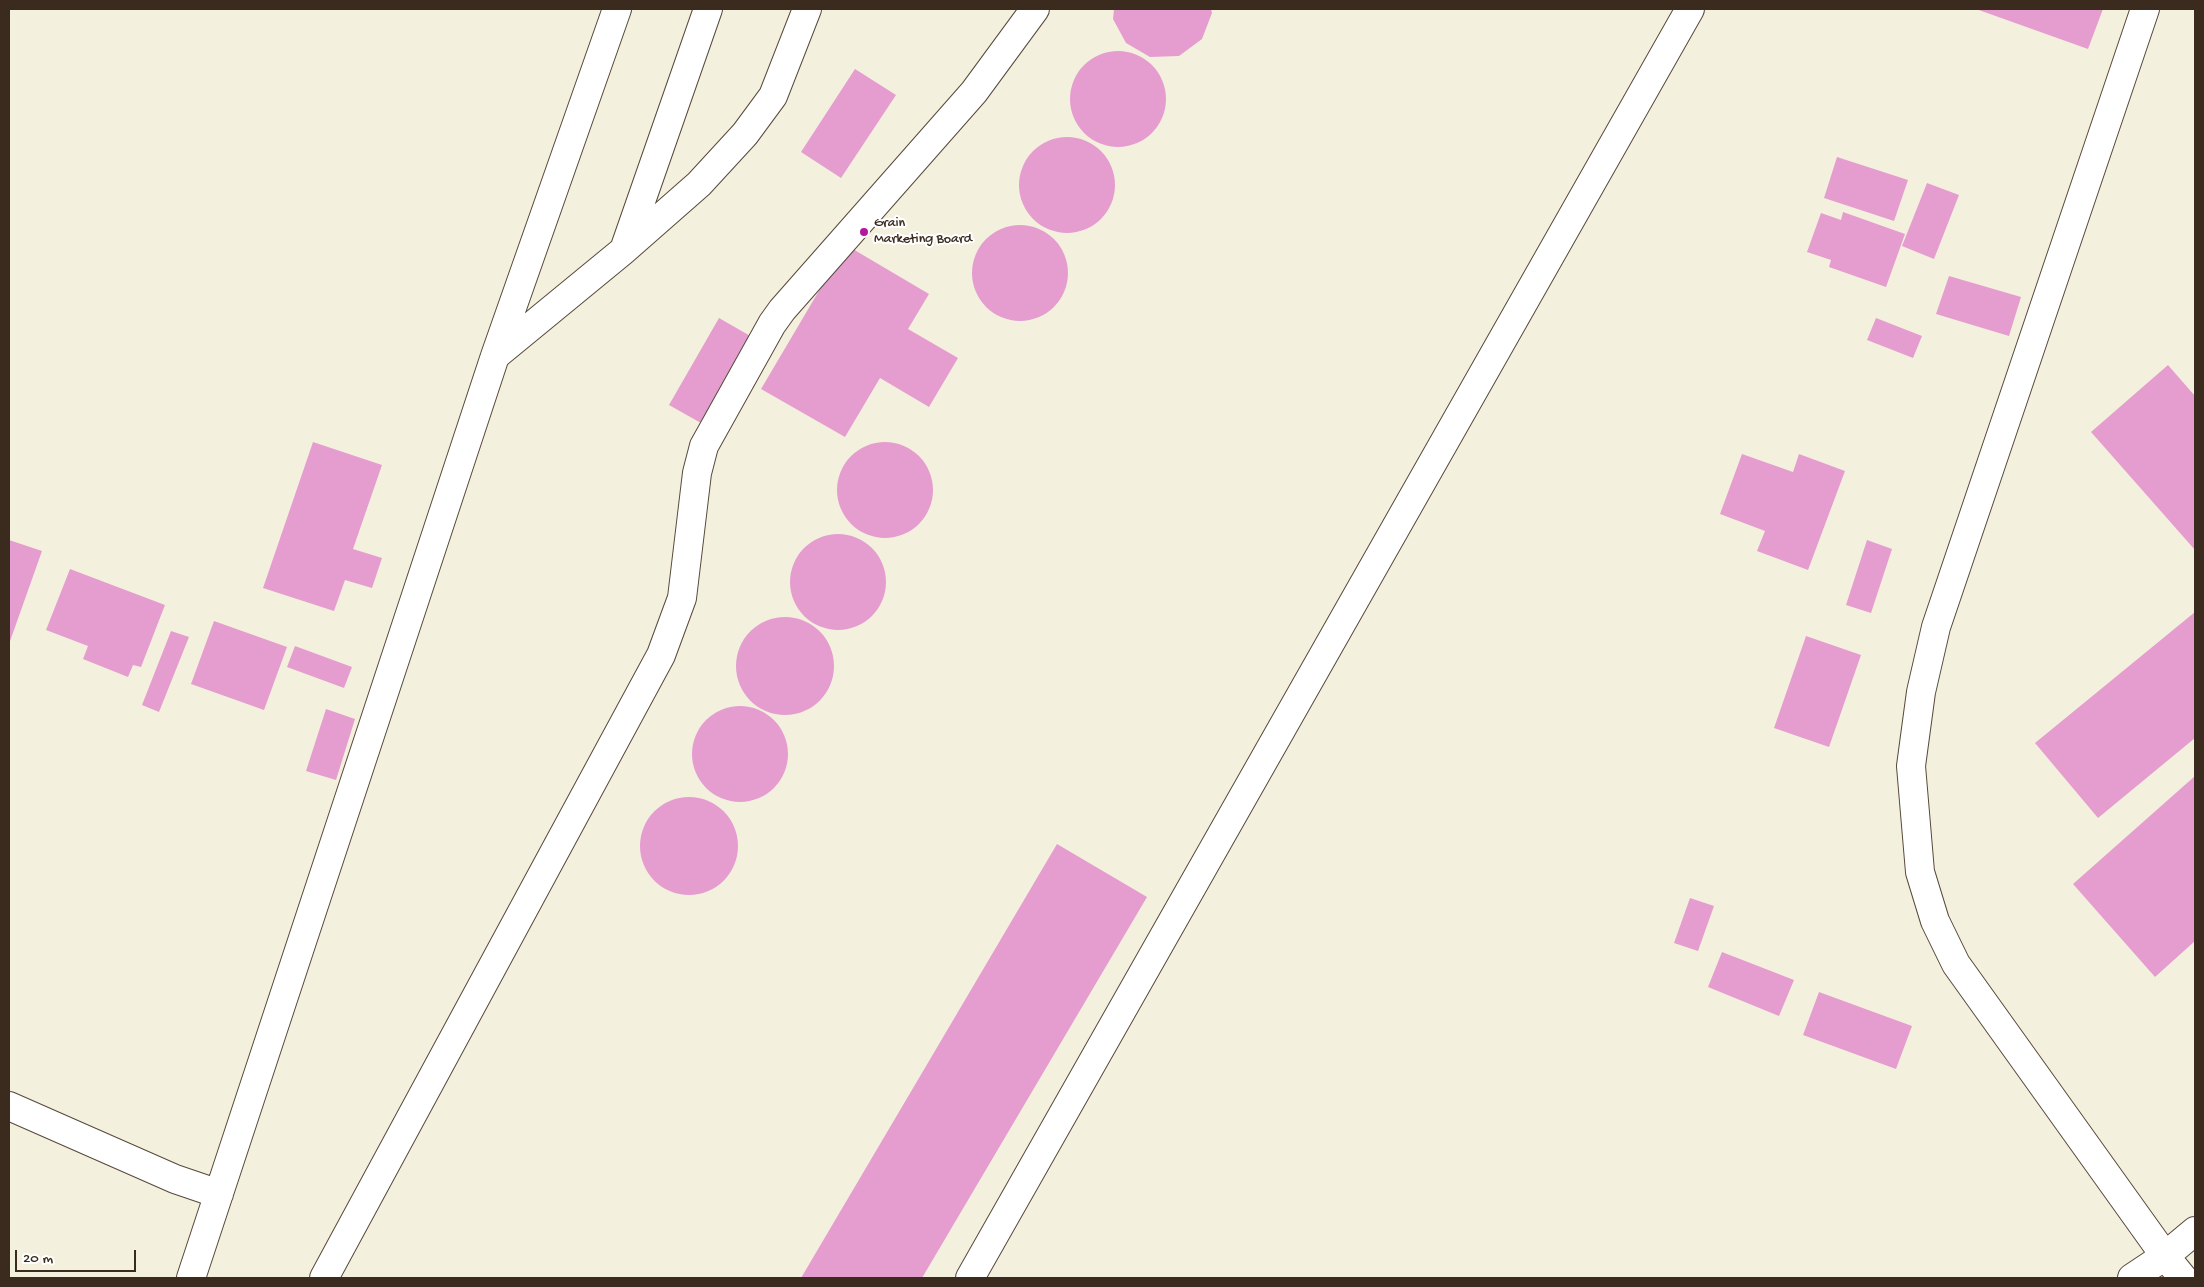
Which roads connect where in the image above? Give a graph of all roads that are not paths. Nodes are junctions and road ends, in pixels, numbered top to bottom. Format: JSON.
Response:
{"nodes":[{"id":1,"x":617,"y":9,"type":"edge"},
{"id":2,"x":708,"y":9,"type":"edge"},
{"id":3,"x":807,"y":9,"type":"edge"},
{"id":4,"x":1035,"y":9,"type":"edge"},
{"id":5,"x":1690,"y":9,"type":"edge"},
{"id":6,"x":2145,"y":9,"type":"edge"},
{"id":7,"x":624,"y":250,"type":"junction"},
{"id":8,"x":495,"y":356,"type":"junction"},
{"id":9,"x":9,"y":1106,"type":"edge"},
{"id":10,"x":219,"y":1194,"type":"junction"},
{"id":11,"x":2195,"y":1232,"type":"edge"},
{"id":12,"x":2165,"y":1256,"type":"junction"},
{"id":13,"x":191,"y":1278,"type":"edge"},
{"id":14,"x":324,"y":1278,"type":"edge"},
{"id":15,"x":970,"y":1278,"type":"edge"},
{"id":16,"x":2132,"y":1278,"type":"edge"},
{"id":17,"x":2184,"y":1278,"type":"edge"}],
"edges":[{"from":1,"to":8,"type":"street"},
{"from":2,"to":7,"type":"street"},
{"from":3,"to":7,"type":"street"},
{"from":4,"to":14,"type":"street"},
{"from":5,"to":15,"type":"street"},
{"from":6,"to":12,"type":"street"},
{"from":7,"to":8,"type":"street"},
{"from":8,"to":10,"type":"street"},
{"from":9,"to":10,"type":"street"},
{"from":10,"to":13,"type":"street"},
{"from":11,"to":12,"type":"street"},
{"from":12,"to":16,"type":"street"},
{"from":12,"to":17,"type":"street"}]}
